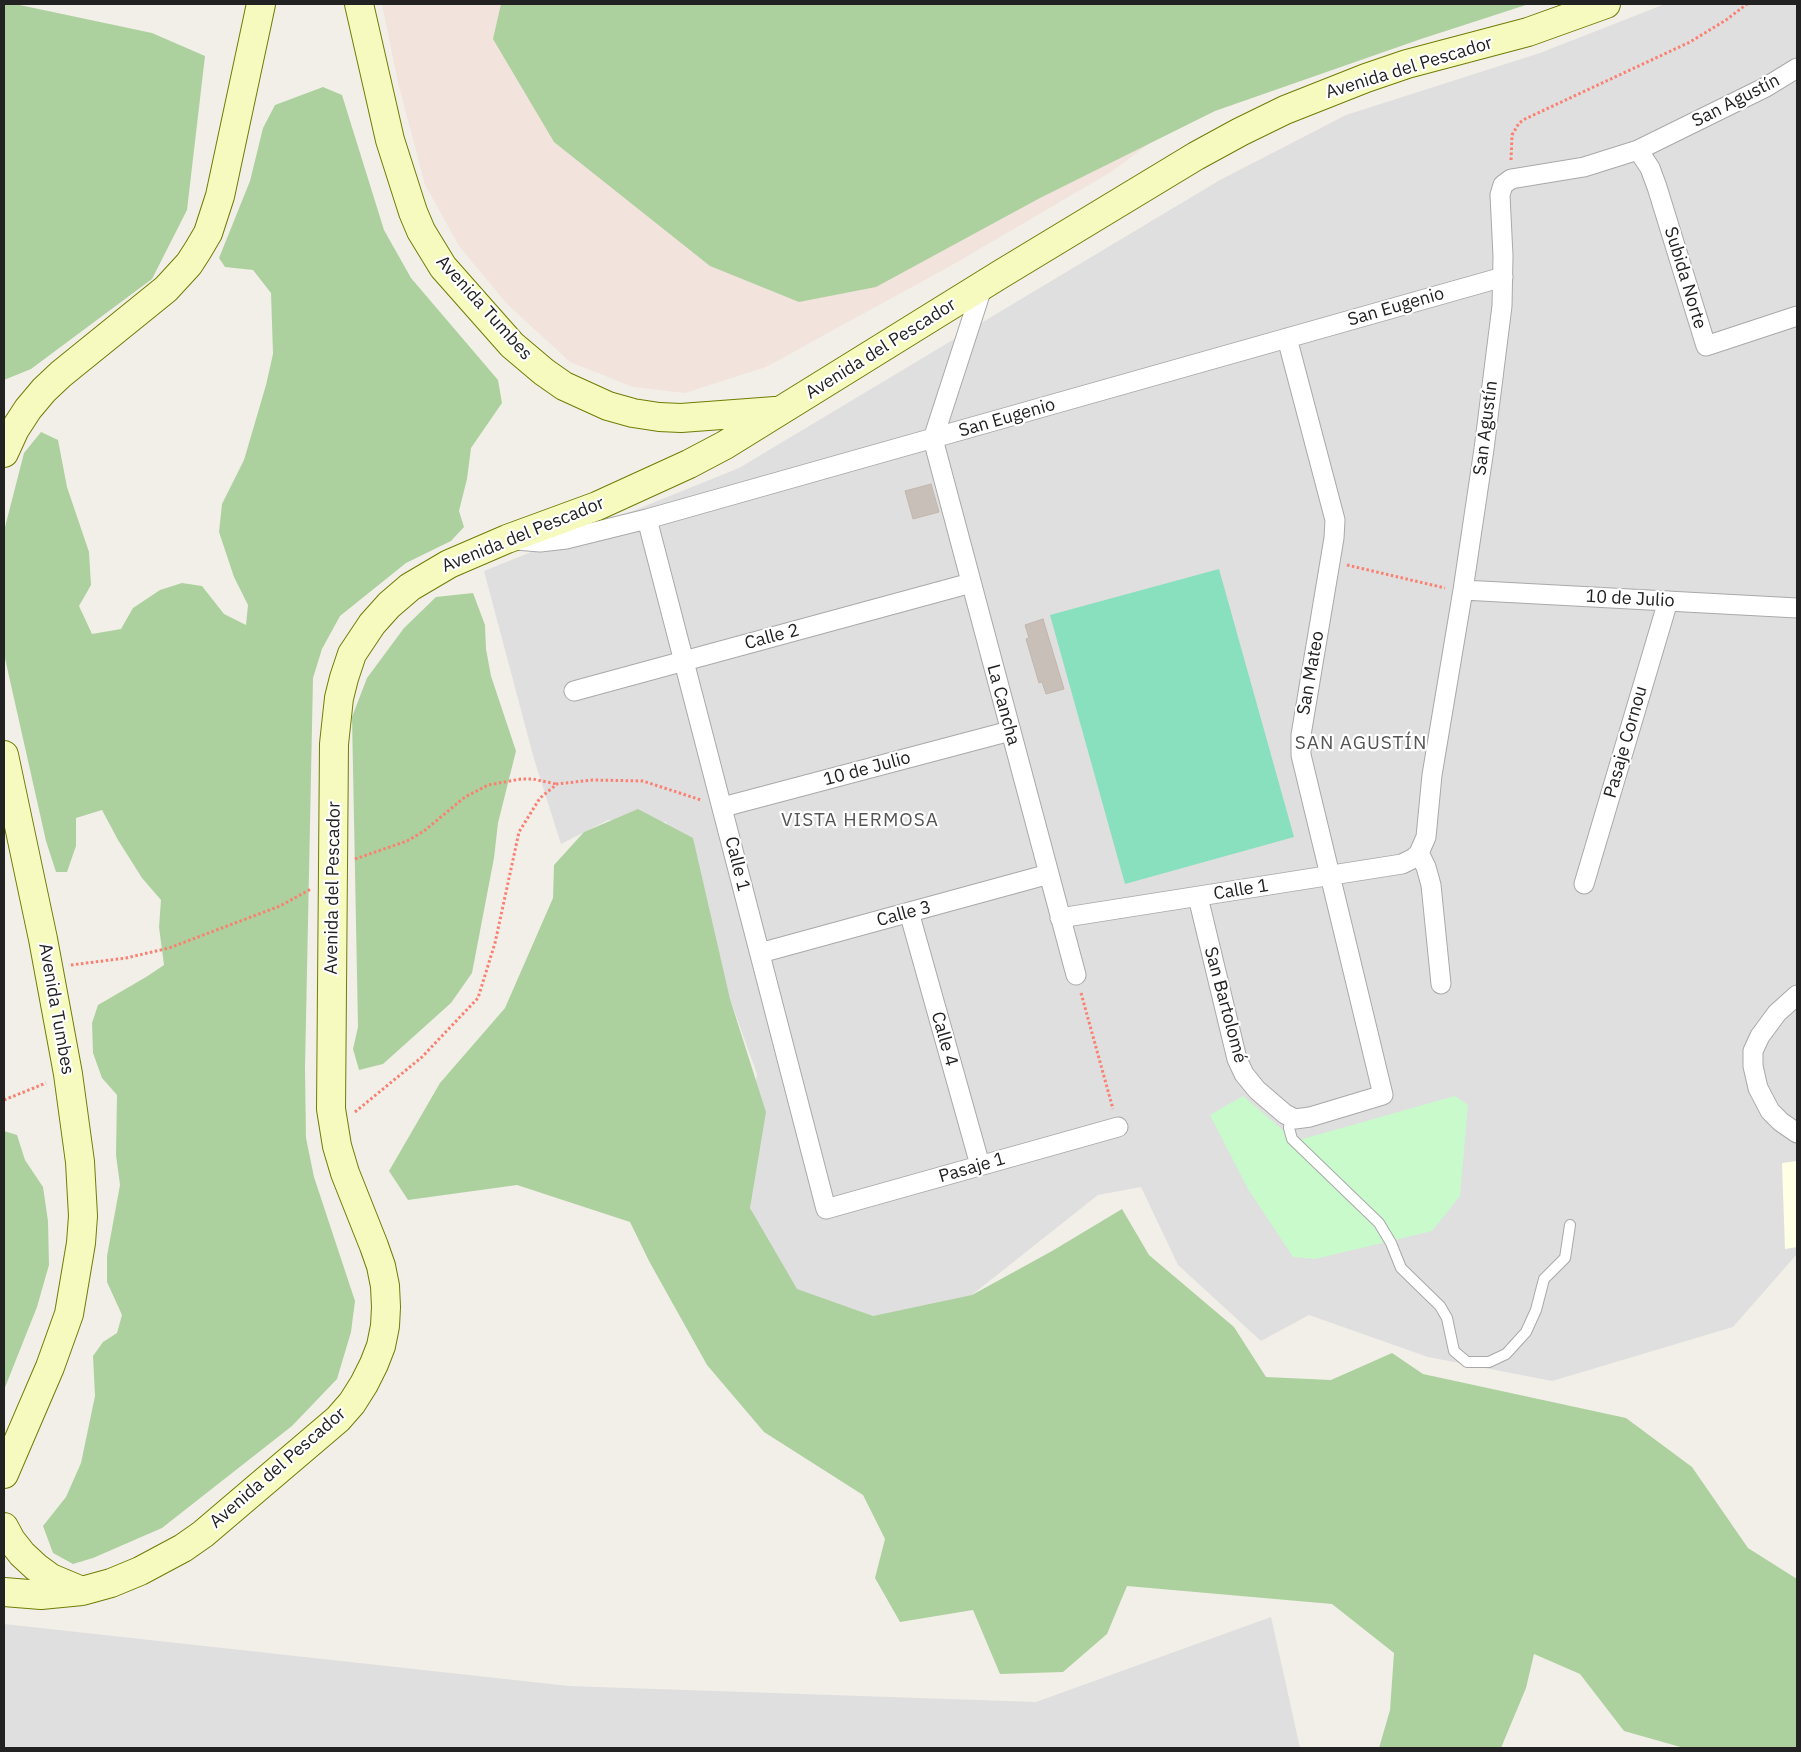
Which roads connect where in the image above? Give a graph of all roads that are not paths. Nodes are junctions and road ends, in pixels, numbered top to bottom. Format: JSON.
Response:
{"nodes":[{"id":1,"x":262,"y":4,"type":"edge"},
{"id":2,"x":359,"y":4,"type":"edge"},
{"id":3,"x":1606,"y":4,"type":"edge"},
{"id":4,"x":1797,"y":68,"type":"edge"},
{"id":5,"x":1638,"y":150,"type":"junction"},
{"id":6,"x":1503,"y":277,"type":"junction"},
{"id":7,"x":983,"y":285,"type":"junction"},
{"id":8,"x":1797,"y":316,"type":"edge"},
{"id":9,"x":1288,"y":338,"type":"junction"},
{"id":10,"x":782,"y":410,"type":"junction"},
{"id":11,"x":933,"y":439,"type":"junction"},
{"id":12,"x":4,"y":453,"type":"edge"},
{"id":13,"x":647,"y":518,"type":"junction"},
{"id":14,"x":507,"y":539,"type":"junction"},
{"id":15,"x":971,"y":583,"type":"junction"},
{"id":16,"x":1463,"y":590,"type":"junction"},
{"id":17,"x":1668,"y":601,"type":"junction"},
{"id":18,"x":1797,"y":608,"type":"edge"},
{"id":19,"x":685,"y":661,"type":"junction"},
{"id":20,"x":574,"y":691,"type":"dead end"},
{"id":21,"x":1010,"y":731,"type":"junction"},
{"id":22,"x":4,"y":755,"type":"edge"},
{"id":23,"x":723,"y":808,"type":"junction"},
{"id":24,"x":1419,"y":853,"type":"junction"},
{"id":25,"x":1048,"y":874,"type":"junction"},
{"id":26,"x":1329,"y":876,"type":"junction"},
{"id":27,"x":1584,"y":884,"type":"dead end"},
{"id":28,"x":1198,"y":897,"type":"junction"},
{"id":29,"x":909,"y":912,"type":"junction"},
{"id":30,"x":1060,"y":918,"type":"junction"},
{"id":31,"x":760,"y":953,"type":"junction"},
{"id":32,"x":1076,"y":975,"type":"road end"},
{"id":33,"x":1441,"y":984,"type":"dead end"},
{"id":34,"x":1797,"y":995,"type":"edge"},
{"id":35,"x":1290,"y":1117,"type":"junction"},
{"id":36,"x":1118,"y":1127,"type":"road end"},
{"id":37,"x":1797,"y":1133,"type":"edge"},
{"id":38,"x":980,"y":1166,"type":"junction"},
{"id":39,"x":826,"y":1209,"type":"joint"},
{"id":40,"x":1570,"y":1225,"type":"dead end"},
{"id":41,"x":77,"y":1265,"type":"junction"},
{"id":42,"x":4,"y":1430,"type":"edge"},
{"id":43,"x":4,"y":1474,"type":"edge"},
{"id":44,"x":4,"y":1527,"type":"edge"},
{"id":45,"x":82,"y":1591,"type":"junction"},
{"id":46,"x":4,"y":1592,"type":"edge"}],
"edges":[{"from":1,"to":12,"type":"main road"},
{"from":2,"to":10,"type":"main road","name":"Avenida Tumbes"},
{"from":3,"to":7,"type":"main road","name":"Avenida del Pescador"},
{"from":4,"to":5,"type":"street","name":"San Agustín"},
{"from":5,"to":6,"type":"street","name":"San Agustín"},
{"from":5,"to":8,"type":"street","name":"Subida Norte"},
{"from":6,"to":9,"type":"street","name":"San Eugenio"},
{"from":6,"to":16,"type":"street","name":"San Agustín"},
{"from":7,"to":10,"type":"main road","name":"Avenida del Pescador"},
{"from":7,"to":11,"type":"street"},
{"from":9,"to":11,"type":"street","name":"San Eugenio"},
{"from":9,"to":26,"type":"street","name":"San Mateo"},
{"from":10,"to":14,"type":"main road","name":"Avenida del Pescador"},
{"from":11,"to":13,"type":"street","name":"San Eugenio"},
{"from":11,"to":15,"type":"street","name":"La Cancha"},
{"from":13,"to":14,"type":"street","name":"San Eugenio"},
{"from":13,"to":19,"type":"street","name":"Calle 1"},
{"from":14,"to":45,"type":"main road","name":"Avenida del Pescador"},
{"from":15,"to":19,"type":"street","name":"Calle 2"},
{"from":15,"to":21,"type":"street","name":"La Cancha"},
{"from":16,"to":17,"type":"street","name":"10 de Julio"},
{"from":16,"to":24,"type":"street","name":"San Agustín"},
{"from":17,"to":18,"type":"street","name":"10 de Julio"},
{"from":17,"to":27,"type":"street","name":"Pasaje Cornou"},
{"from":19,"to":20,"type":"street","name":"Calle 2"},
{"from":19,"to":23,"type":"street","name":"Calle 1"},
{"from":21,"to":23,"type":"street","name":"10 de Julio"},
{"from":21,"to":25,"type":"street","name":"La Cancha"},
{"from":22,"to":41,"type":"main road","name":"Avenida Tumbes"},
{"from":23,"to":31,"type":"street","name":"Calle 1"},
{"from":24,"to":26,"type":"street","name":"Calle 1"},
{"from":24,"to":33,"type":"street"},
{"from":25,"to":29,"type":"street","name":"Calle 3"},
{"from":25,"to":30,"type":"street","name":"La Cancha"},
{"from":26,"to":28,"type":"street","name":"Calle 1"},
{"from":26,"to":35,"type":"street","name":"San Mateo"},
{"from":28,"to":30,"type":"street","name":"Calle 1"},
{"from":28,"to":35,"type":"street","name":"San Bartolomé"},
{"from":29,"to":31,"type":"street","name":"Calle 3"},
{"from":29,"to":38,"type":"street","name":"Calle 4"},
{"from":30,"to":32,"type":"street","name":"La Cancha"},
{"from":31,"to":39,"type":"street","name":"Calle 1"},
{"from":34,"to":37,"type":"street"},
{"from":35,"to":40,"type":"lane"},
{"from":36,"to":38,"type":"street","name":"Pasaje 1"},
{"from":38,"to":39,"type":"street","name":"Pasaje 1"},
{"from":41,"to":42,"type":"main road","name":"Avenida Tumbes"},
{"from":41,"to":43,"type":"main road","name":"Avenida Tumbes"},
{"from":44,"to":45,"type":"main road"},
{"from":45,"to":46,"type":"main road","name":"Avenida del Pescador"}]}
